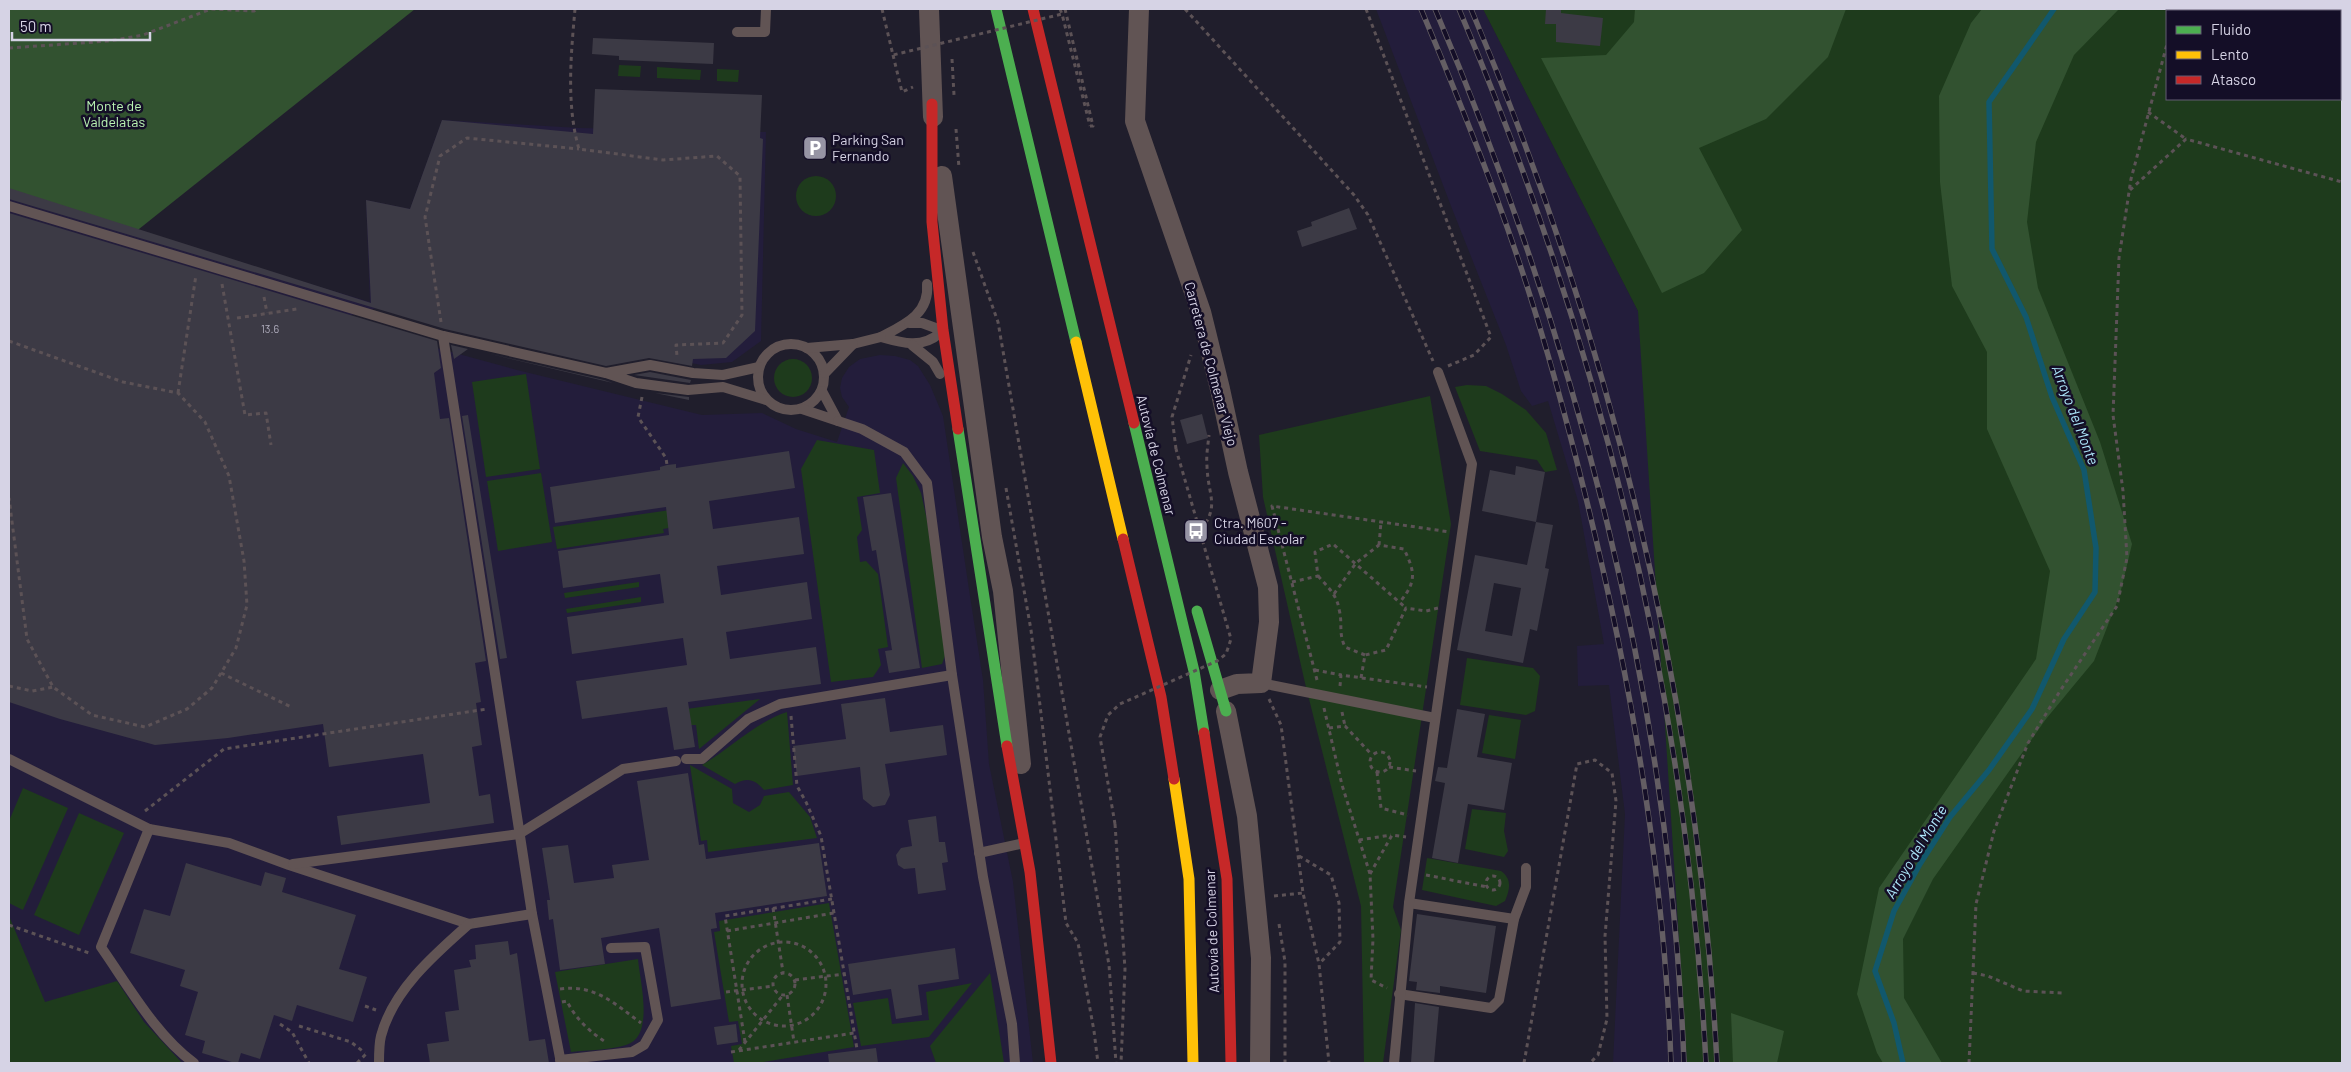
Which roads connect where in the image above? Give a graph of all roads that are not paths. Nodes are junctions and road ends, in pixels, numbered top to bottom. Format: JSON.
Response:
{"nodes":[{"id":1,"x":766,"y":9,"type":"edge"},
{"id":2,"x":929,"y":9,"type":"edge"},
{"id":3,"x":996,"y":9,"type":"edge"},
{"id":4,"x":1034,"y":9,"type":"edge"},
{"id":5,"x":1139,"y":9,"type":"edge"},
{"id":6,"x":737,"y":32,"type":"dead end"},
{"id":7,"x":932,"y":104,"type":"junction"},
{"id":8,"x":9,"y":206,"type":"edge"},
{"id":9,"x":932,"y":222,"type":"junction"},
{"id":10,"x":1103,"y":302,"type":"junction"},
{"id":11,"x":952,"y":311,"type":"joint"},
{"id":12,"x":909,"y":323,"type":"junction"},
{"id":13,"x":943,"y":330,"type":"junction"},
{"id":14,"x":443,"y":336,"type":"junction"},
{"id":15,"x":881,"y":337,"type":"junction"},
{"id":16,"x":853,"y":344,"type":"junction"},
{"id":17,"x":912,"y":345,"type":"junction"},
{"id":18,"x":807,"y":348,"type":"junction"},
{"id":19,"x":958,"y":352,"type":"joint"},
{"id":20,"x":760,"y":367,"type":"junction"},
{"id":21,"x":1438,"y":372,"type":"road end"},
{"id":22,"x":606,"y":373,"type":"junction"},
{"id":23,"x":824,"y":373,"type":"junction"},
{"id":24,"x":822,"y":391,"type":"junction"},
{"id":25,"x":953,"y":397,"type":"junction"},
{"id":26,"x":766,"y":400,"type":"junction"},
{"id":27,"x":802,"y":409,"type":"junction"},
{"id":28,"x":838,"y":421,"type":"junction"},
{"id":29,"x":1167,"y":507,"type":"dead end"},
{"id":30,"x":992,"y":538,"type":"junction"},
{"id":31,"x":1194,"y":601,"type":"dead end"},
{"id":32,"x":952,"y":675,"type":"junction"},
{"id":33,"x":1261,"y":683,"type":"junction"},
{"id":34,"x":1220,"y":690,"type":"junction"},
{"id":35,"x":1226,"y":711,"type":"joint"},
{"id":36,"x":1435,"y":718,"type":"junction"},
{"id":37,"x":9,"y":759,"type":"edge"},
{"id":38,"x":1022,"y":812,"type":"junction"},
{"id":39,"x":150,"y":830,"type":"junction"},
{"id":40,"x":519,"y":834,"type":"junction"},
{"id":41,"x":1027,"y":842,"type":"junction"},
{"id":42,"x":979,"y":853,"type":"junction"},
{"id":43,"x":289,"y":865,"type":"junction"},
{"id":44,"x":1526,"y":868,"type":"dead end"},
{"id":45,"x":1408,"y":903,"type":"junction"},
{"id":46,"x":532,"y":914,"type":"junction"},
{"id":47,"x":1514,"y":918,"type":"junction"},
{"id":48,"x":469,"y":924,"type":"junction"},
{"id":49,"x":611,"y":948,"type":"dead end"},
{"id":50,"x":1399,"y":994,"type":"junction"},
{"id":51,"x":560,"y":1062,"type":"edge"},
{"id":52,"x":194,"y":1063,"type":"edge"},
{"id":53,"x":379,"y":1063,"type":"edge"},
{"id":54,"x":1015,"y":1063,"type":"edge"},
{"id":55,"x":1051,"y":1063,"type":"edge"},
{"id":56,"x":1194,"y":1063,"type":"edge"},
{"id":57,"x":1231,"y":1063,"type":"edge"},
{"id":58,"x":1260,"y":1063,"type":"edge"},
{"id":59,"x":1394,"y":1063,"type":"edge"}],
"edges":[{"from":1,"to":6,"type":"lane"},
{"from":2,"to":7,"type":"street"},
{"from":3,"to":56,"type":"main road","name":"Autovía de Colmenar"},
{"from":4,"to":10,"type":"main road","name":"Autovía de Colmenar"},
{"from":5,"to":33,"type":"street","name":"Carretera de Colmenar Viejo"},
{"from":7,"to":9,"type":"main road"},
{"from":7,"to":11,"type":"street"},
{"from":7,"to":30,"type":"street"},
{"from":8,"to":14,"type":"lane"},
{"from":9,"to":12,"type":"lane"},
{"from":9,"to":13,"type":"main road"},
{"from":10,"to":29,"type":"main road"},
{"from":10,"to":57,"type":"main road","name":"Autovía de Colmenar"},
{"from":11,"to":13,"type":"lane"},
{"from":12,"to":13,"type":"lane"},
{"from":12,"to":15,"type":"lane"},
{"from":13,"to":17,"type":"lane"},
{"from":13,"to":19,"type":"lane"},
{"from":13,"to":25,"type":"main road"},
{"from":14,"to":22,"type":"lane"},
{"from":14,"to":40,"type":"lane"},
{"from":15,"to":16,"type":"lane"},
{"from":15,"to":17,"type":"lane"},
{"from":16,"to":18,"type":"lane"},
{"from":16,"to":23,"type":"lane"},
{"from":17,"to":25,"type":"lane"},
{"from":18,"to":20,"type":"lane"},
{"from":18,"to":23,"type":"lane"},
{"from":19,"to":30,"type":"street"},
{"from":20,"to":22,"type":"lane"},
{"from":20,"to":26,"type":"lane"},
{"from":21,"to":36,"type":"lane"},
{"from":22,"to":26,"type":"lane"},
{"from":23,"to":24,"type":"lane"},
{"from":24,"to":27,"type":"lane"},
{"from":24,"to":28,"type":"lane"},
{"from":25,"to":38,"type":"main road"},
{"from":26,"to":27,"type":"lane"},
{"from":27,"to":28,"type":"lane"},
{"from":28,"to":32,"type":"lane"},
{"from":30,"to":38,"type":"street"},
{"from":31,"to":34,"type":"main road"},
{"from":32,"to":40,"type":"lane"},
{"from":32,"to":42,"type":"lane"},
{"from":33,"to":34,"type":"street"},
{"from":33,"to":36,"type":"lane"},
{"from":34,"to":35,"type":"main road"},
{"from":35,"to":58,"type":"street"},
{"from":36,"to":45,"type":"lane"},
{"from":37,"to":39,"type":"lane"},
{"from":38,"to":41,"type":"main road"},
{"from":39,"to":43,"type":"lane"},
{"from":39,"to":52,"type":"lane"},
{"from":40,"to":43,"type":"lane"},
{"from":40,"to":46,"type":"lane"},
{"from":41,"to":42,"type":"lane"},
{"from":41,"to":55,"type":"main road"},
{"from":42,"to":54,"type":"lane"},
{"from":43,"to":48,"type":"lane"},
{"from":44,"to":47,"type":"lane"},
{"from":45,"to":47,"type":"lane"},
{"from":45,"to":50,"type":"lane"},
{"from":46,"to":48,"type":"lane"},
{"from":46,"to":51,"type":"lane"},
{"from":47,"to":50,"type":"lane"},
{"from":48,"to":53,"type":"lane"},
{"from":49,"to":51,"type":"lane"},
{"from":50,"to":59,"type":"lane"}]}
